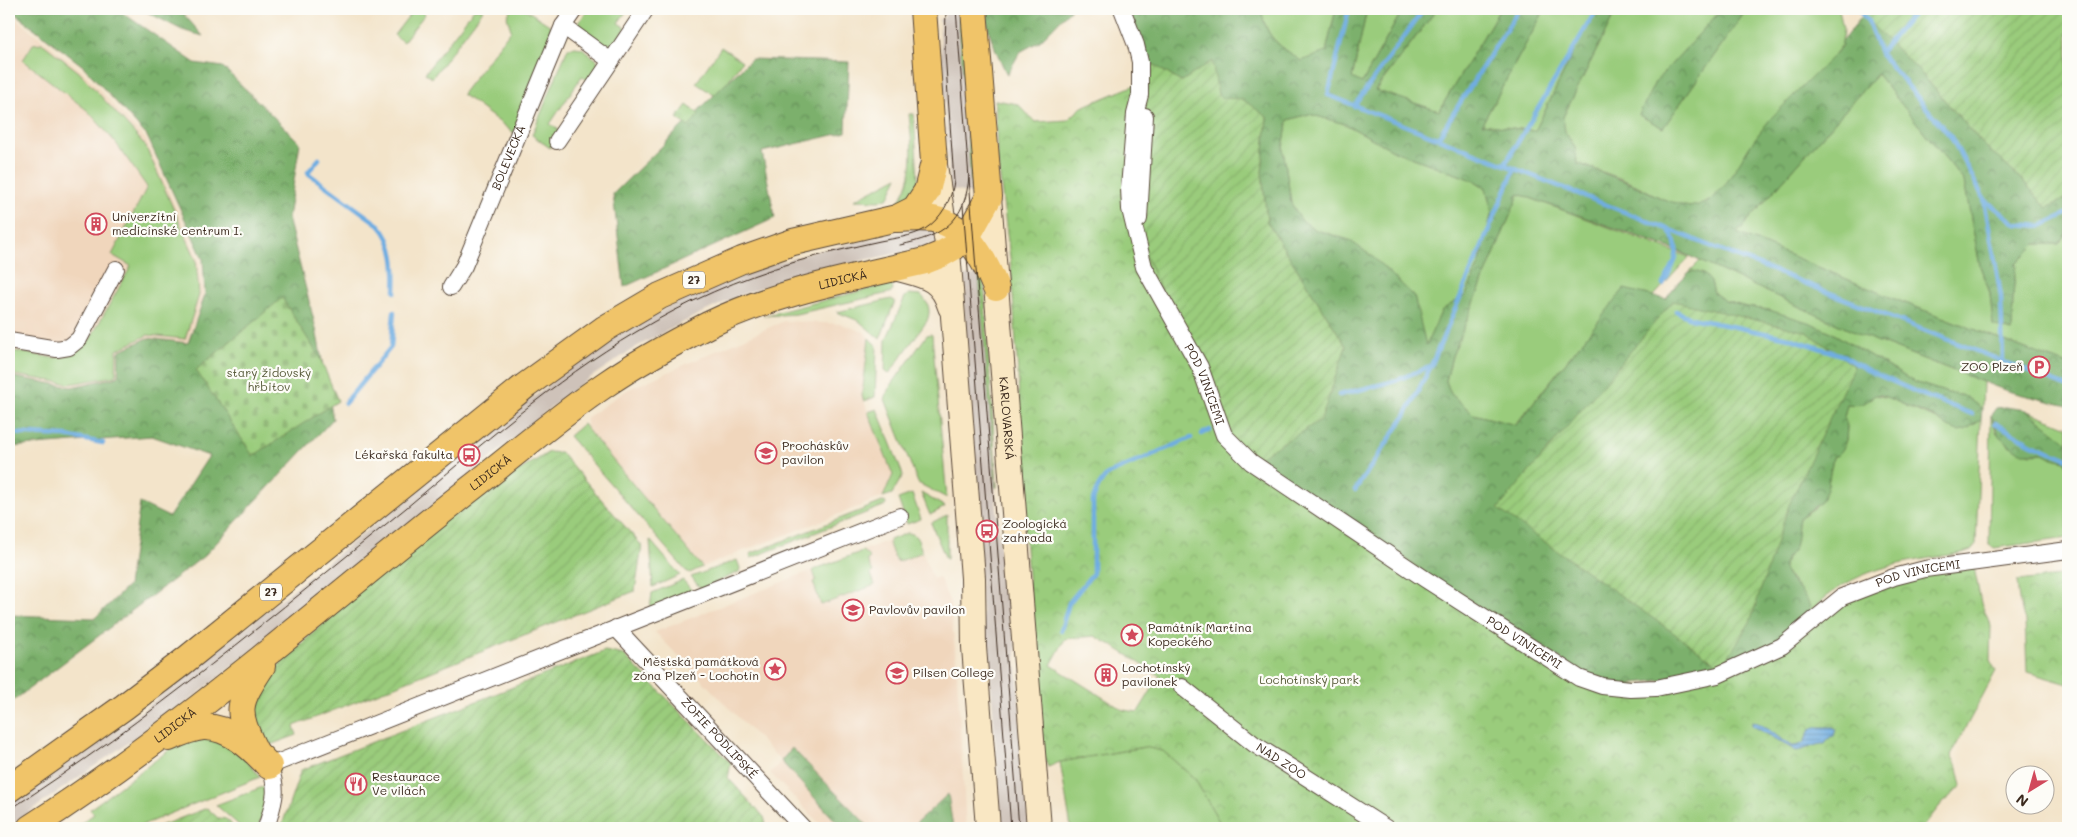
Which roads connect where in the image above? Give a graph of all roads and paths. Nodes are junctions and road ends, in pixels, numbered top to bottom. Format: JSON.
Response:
{"nodes":[{"id":1,"x":575,"y":9,"type":"edge"},
{"id":2,"x":646,"y":9,"type":"edge"},
{"id":3,"x":923,"y":9,"type":"edge"},
{"id":4,"x":974,"y":9,"type":"edge"},
{"id":5,"x":1122,"y":9,"type":"edge"},
{"id":6,"x":563,"y":26,"type":"junction"},
{"id":7,"x":611,"y":61,"type":"junction"},
{"id":8,"x":557,"y":142,"type":"dead end"},
{"id":9,"x":934,"y":162,"type":"junction"},
{"id":10,"x":989,"y":197,"type":"junction"},
{"id":11,"x":942,"y":215,"type":"junction"},
{"id":12,"x":884,"y":220,"type":"junction"},
{"id":13,"x":956,"y":244,"type":"junction"},
{"id":14,"x":895,"y":268,"type":"junction"},
{"id":15,"x":116,"y":269,"type":"dead end"},
{"id":16,"x":451,"y":287,"type":"dead end"},
{"id":17,"x":996,"y":288,"type":"junction"},
{"id":18,"x":954,"y":320,"type":"junction"},
{"id":19,"x":9,"y":341,"type":"edge"},
{"id":20,"x":900,"y":516,"type":"dead end"},
{"id":21,"x":2068,"y":550,"type":"edge"},
{"id":22,"x":616,"y":628,"type":"junction"},
{"id":23,"x":273,"y":648,"type":"junction"},
{"id":24,"x":1182,"y":687,"type":"dead end"},
{"id":25,"x":150,"y":745,"type":"junction"},
{"id":26,"x":262,"y":759,"type":"junction"},
{"id":27,"x":9,"y":789,"type":"edge"},
{"id":28,"x":795,"y":826,"type":"edge"},
{"id":29,"x":30,"y":828,"type":"edge"},
{"id":30,"x":266,"y":828,"type":"edge"},
{"id":31,"x":988,"y":828,"type":"edge"},
{"id":32,"x":1039,"y":828,"type":"edge"},
{"id":33,"x":1386,"y":828,"type":"edge"}],
"edges":[{"from":1,"to":6,"type":"street","name":"BOLEVECKÁ"},
{"from":2,"to":7,"type":"street"},
{"from":3,"to":9,"type":"main road"},
{"from":4,"to":10,"type":"main road","name":"KARLOVARSKÁ"},
{"from":5,"to":21,"type":"street","name":"POD VINICEMI"},
{"from":6,"to":7,"type":"street"},
{"from":6,"to":16,"type":"street","name":"BOLEVECKÁ"},
{"from":7,"to":8,"type":"street"},
{"from":9,"to":11,"type":"main road"},
{"from":9,"to":12,"type":"main road"},
{"from":10,"to":13,"type":"main road"},
{"from":10,"to":17,"type":"main road","name":"KARLOVARSKÁ"},
{"from":11,"to":12,"type":"main road"},
{"from":11,"to":13,"type":"main road"},
{"from":12,"to":27,"type":"main road","number":"27"},
{"from":13,"to":14,"type":"main road","name":"LIDICKÁ"},
{"from":13,"to":17,"type":"main road"},
{"from":13,"to":18,"type":"main road"},
{"from":14,"to":18,"type":"main road"},
{"from":14,"to":23,"type":"main road","name":"LIDICKÁ"},
{"from":15,"to":19,"type":"street"},
{"from":17,"to":32,"type":"main road","name":"KARLOVARSKÁ"},
{"from":18,"to":31,"type":"main road"},
{"from":20,"to":22,"type":"street"},
{"from":22,"to":26,"type":"street"},
{"from":22,"to":28,"type":"street","name":"ŽOFIE PODLIPSKÉ"},
{"from":23,"to":25,"type":"main road","name":"LIDICKÁ"},
{"from":23,"to":26,"type":"main road"},
{"from":24,"to":33,"type":"street","name":"NAD ZOO"},
{"from":25,"to":26,"type":"main road"},
{"from":25,"to":29,"type":"main road","name":"LIDICKÁ"},
{"from":26,"to":30,"type":"street"}]}
